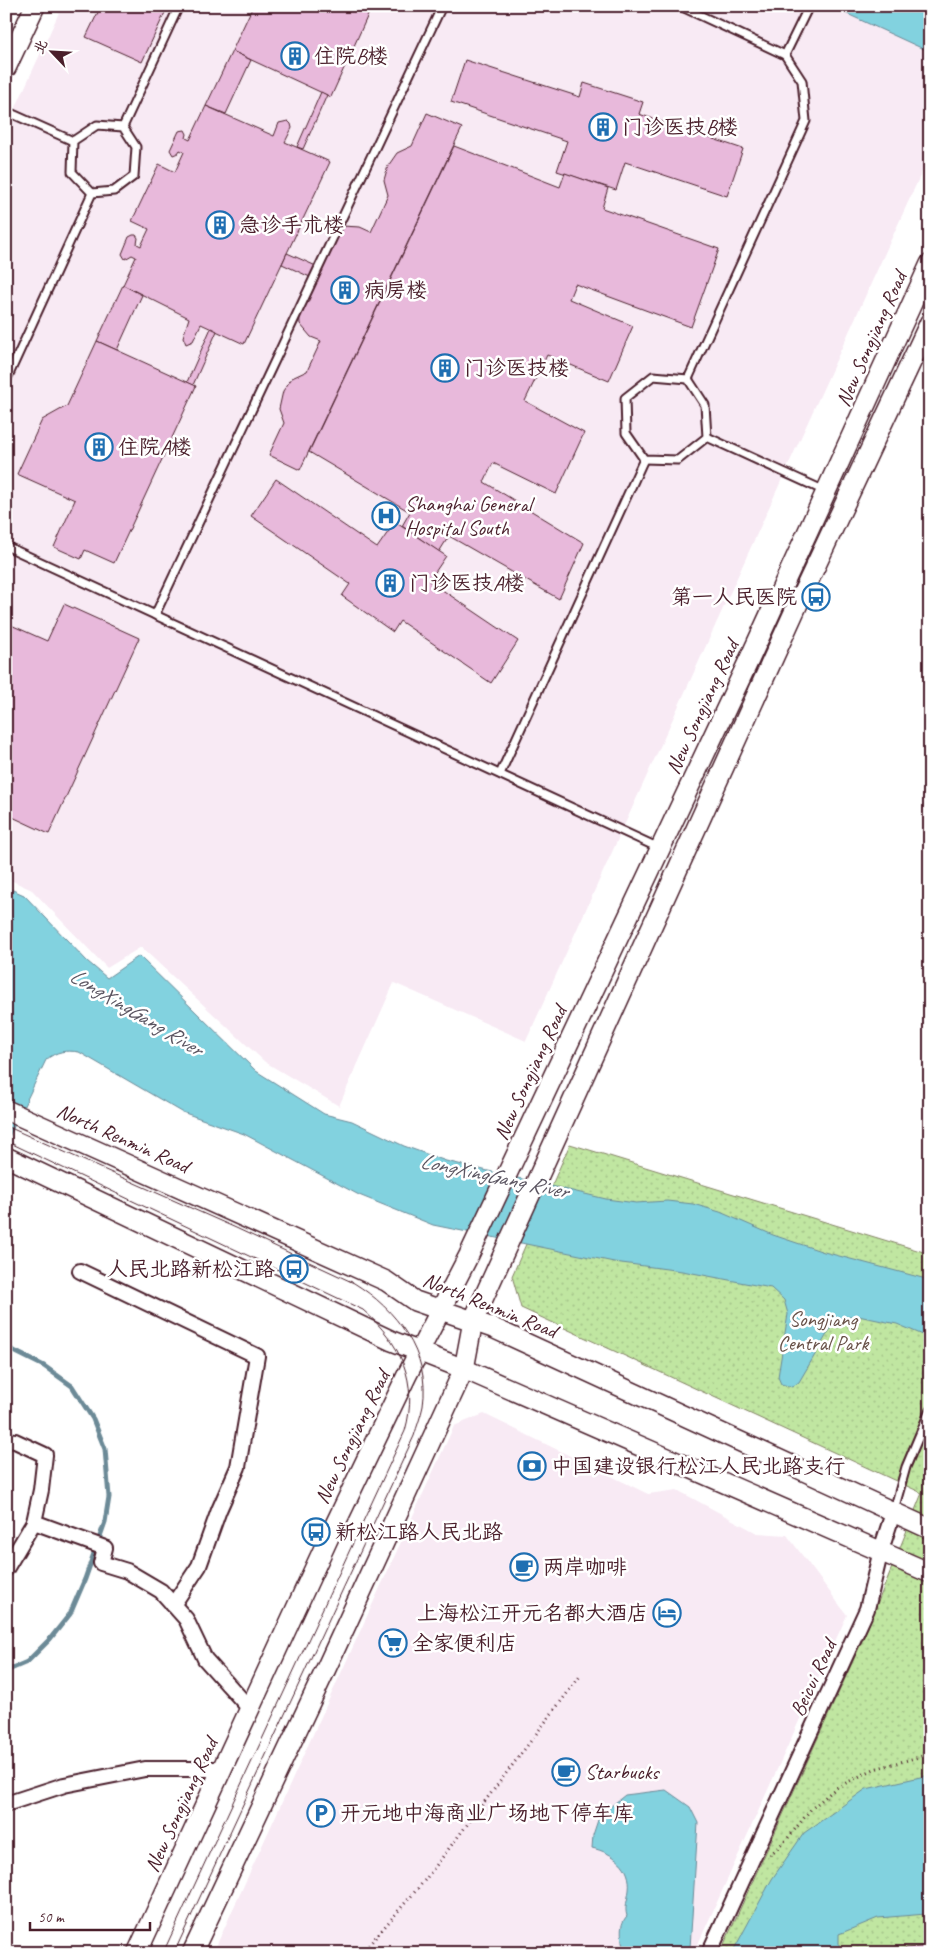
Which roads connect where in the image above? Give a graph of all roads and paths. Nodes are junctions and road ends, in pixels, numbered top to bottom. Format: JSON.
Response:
{"nodes":[{"id":1,"x":35,"y":6,"type":"edge"},
{"id":2,"x":179,"y":6,"type":"edge"},
{"id":3,"x":442,"y":6,"type":"edge"},
{"id":4,"x":680,"y":6,"type":"edge"},
{"id":5,"x":809,"y":8,"type":"edge"},
{"id":6,"x":785,"y":55,"type":"junction"},
{"id":7,"x":6,"y":68,"type":"edge"},
{"id":8,"x":6,"y":111,"type":"edge"},
{"id":9,"x":123,"y":127,"type":"junction"},
{"id":10,"x":73,"y":141,"type":"junction"},
{"id":11,"x":92,"y":193,"type":"junction"},
{"id":12,"x":930,"y":264,"type":"edge"},
{"id":13,"x":930,"y":322,"type":"edge"},
{"id":14,"x":688,"y":379,"type":"junction"},
{"id":15,"x":6,"y":381,"type":"edge"},
{"id":16,"x":707,"y":437,"type":"junction"},
{"id":17,"x":644,"y":460,"type":"junction"},
{"id":18,"x":826,"y":492,"type":"junction"},
{"id":19,"x":6,"y":546,"type":"edge"},
{"id":20,"x":155,"y":615,"type":"junction"},
{"id":21,"x":500,"y":774,"type":"junction"},
{"id":22,"x":660,"y":849,"type":"junction"},
{"id":23,"x":6,"y":1110,"type":"edge"},
{"id":24,"x":7,"y":1158,"type":"edge"},
{"id":25,"x":80,"y":1271,"type":"dead end"},
{"id":26,"x":441,"y":1310,"type":"junction"},
{"id":27,"x":472,"y":1321,"type":"junction"},
{"id":28,"x":419,"y":1351,"type":"junction"},
{"id":29,"x":464,"y":1369,"type":"junction"},
{"id":30,"x":930,"y":1410,"type":"edge"},
{"id":31,"x":6,"y":1440,"type":"edge"},
{"id":32,"x":893,"y":1513,"type":"junction"},
{"id":33,"x":34,"y":1522,"type":"junction"},
{"id":34,"x":930,"y":1530,"type":"edge"},
{"id":35,"x":881,"y":1550,"type":"junction"},
{"id":36,"x":6,"y":1569,"type":"edge"},
{"id":37,"x":930,"y":1573,"type":"edge"},
{"id":38,"x":173,"y":1605,"type":"junction"},
{"id":39,"x":581,"y":1675,"type":"dead end"},
{"id":40,"x":250,"y":1709,"type":"junction"},
{"id":41,"x":930,"y":1754,"type":"edge"},
{"id":42,"x":223,"y":1769,"type":"junction"},
{"id":43,"x":6,"y":1804,"type":"edge"},
{"id":44,"x":764,"y":1861,"type":"dead end"},
{"id":45,"x":138,"y":1953,"type":"edge"},
{"id":46,"x":192,"y":1953,"type":"edge"},
{"id":47,"x":362,"y":1953,"type":"edge"},
{"id":48,"x":709,"y":1953,"type":"edge"}],
"edges":[{"from":1,"to":7,"type":"main road"},
{"from":2,"to":9,"type":"lane"},
{"from":3,"to":20,"type":"lane"},
{"from":4,"to":6,"type":"lane"},
{"from":5,"to":6,"type":"lane"},
{"from":6,"to":14,"type":"lane"},
{"from":8,"to":10,"type":"lane"},
{"from":9,"to":10,"type":"lane"},
{"from":9,"to":11,"type":"lane"},
{"from":10,"to":11,"type":"lane"},
{"from":11,"to":15,"type":"lane"},
{"from":12,"to":18,"type":"main road","name":"New Songjiang Road"},
{"from":13,"to":27,"type":"main road","name":"New Songjiang Road"},
{"from":14,"to":16,"type":"lane"},
{"from":14,"to":17,"type":"lane"},
{"from":16,"to":17,"type":"lane"},
{"from":16,"to":18,"type":"lane"},
{"from":17,"to":21,"type":"lane"},
{"from":18,"to":22,"type":"main road","name":"New Songjiang Road"},
{"from":19,"to":20,"type":"lane"},
{"from":20,"to":21,"type":"lane"},
{"from":21,"to":22,"type":"lane"},
{"from":22,"to":26,"type":"main road","name":"New Songjiang Road"},
{"from":23,"to":26,"type":"main road","name":"North Renmin Road"},
{"from":24,"to":28,"type":"main road"},
{"from":25,"to":38,"type":"street"},
{"from":26,"to":27,"type":"main road","name":"North Renmin Road"},
{"from":26,"to":28,"type":"main road","name":"New Songjiang Road"},
{"from":27,"to":29,"type":"main road","name":"New Songjiang Road"},
{"from":27,"to":32,"type":"main road","name":"North Renmin Road"},
{"from":28,"to":29,"type":"main road"},
{"from":28,"to":40,"type":"main road","name":"New Songjiang Road"},
{"from":29,"to":35,"type":"main road"},
{"from":29,"to":46,"type":"main road","name":"New Songjiang Road"},
{"from":30,"to":32,"type":"lane","name":"Beicui Road"},
{"from":31,"to":33,"type":"street"},
{"from":32,"to":34,"type":"main road","name":"North Renmin Road"},
{"from":32,"to":35,"type":"street","name":"Beicui Road"},
{"from":33,"to":36,"type":"street"},
{"from":33,"to":38,"type":"street"},
{"from":35,"to":37,"type":"main road"},
{"from":35,"to":48,"type":"street","name":"Beicui Road"},
{"from":38,"to":40,"type":"street"},
{"from":39,"to":47,"type":"path"},
{"from":40,"to":42,"type":"main road","name":"New Songjiang Road"},
{"from":41,"to":44,"type":"path"},
{"from":42,"to":43,"type":"street"},
{"from":42,"to":45,"type":"main road","name":"New Songjiang Road"}]}
